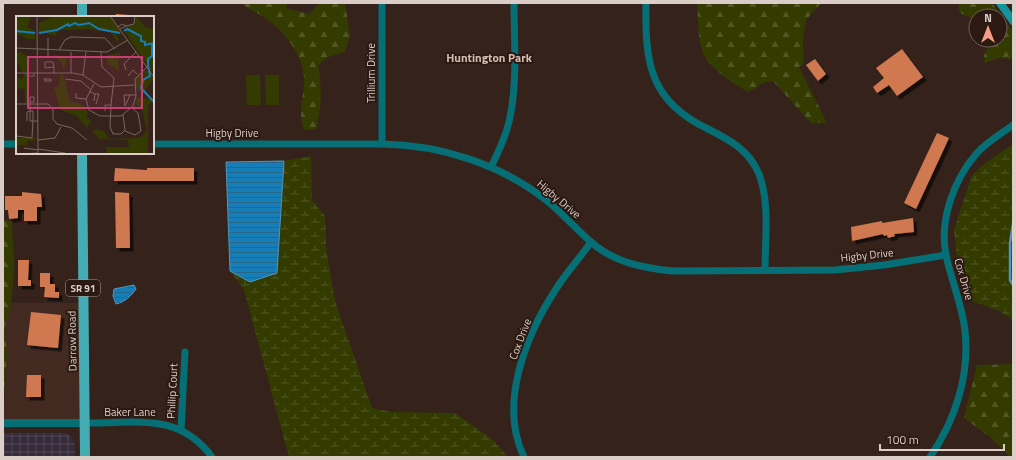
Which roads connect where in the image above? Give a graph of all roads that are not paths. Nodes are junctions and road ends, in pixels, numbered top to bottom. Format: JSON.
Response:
{"nodes":[{"id":1,"x":82,"y":3,"type":"edge"},
{"id":2,"x":382,"y":3,"type":"edge"},
{"id":3,"x":514,"y":3,"type":"edge"},
{"id":4,"x":646,"y":3,"type":"edge"},
{"id":5,"x":1000,"y":3,"type":"edge"},
{"id":6,"x":82,"y":16,"type":"edge"},
{"id":7,"x":1013,"y":21,"type":"edge"},
{"id":8,"x":1013,"y":125,"type":"edge"},
{"id":9,"x":3,"y":144,"type":"edge"},
{"id":10,"x":16,"y":144,"type":"edge"},
{"id":11,"x":154,"y":144,"type":"edge"},
{"id":12,"x":382,"y":144,"type":"junction"},
{"id":13,"x":82,"y":154,"type":"edge"},
{"id":14,"x":491,"y":167,"type":"junction"},
{"id":15,"x":591,"y":242,"type":"junction"},
{"id":16,"x":946,"y":255,"type":"junction"},
{"id":17,"x":765,"y":270,"type":"junction"},
{"id":18,"x":185,"y":352,"type":"dead end"},
{"id":19,"x":3,"y":423,"type":"edge"},
{"id":20,"x":84,"y":423,"type":"junction"},
{"id":21,"x":181,"y":430,"type":"junction"},
{"id":22,"x":85,"y":457,"type":"edge"},
{"id":23,"x":212,"y":457,"type":"edge"},
{"id":24,"x":524,"y":457,"type":"edge"},
{"id":25,"x":931,"y":457,"type":"edge"}],
"edges":[{"from":1,"to":6,"type":"main road"},
{"from":2,"to":12,"type":"street","name":"Trillium Drive"},
{"from":3,"to":14,"type":"street"},
{"from":4,"to":17,"type":"street"},
{"from":5,"to":7,"type":"main road"},
{"from":8,"to":16,"type":"street","name":"Cox Drive"},
{"from":9,"to":10,"type":"street"},
{"from":11,"to":12,"type":"street","name":"Higby Drive"},
{"from":12,"to":14,"type":"street","name":"Higby Drive"},
{"from":13,"to":20,"type":"main road","name":"Darrow Road","number":"SR 91"},
{"from":14,"to":15,"type":"street","name":"Higby Drive"},
{"from":15,"to":17,"type":"street","name":"Higby Drive"},
{"from":15,"to":24,"type":"street","name":"Cox Drive"},
{"from":16,"to":17,"type":"street","name":"Higby Drive"},
{"from":16,"to":25,"type":"street","name":"Cox Drive"},
{"from":18,"to":21,"type":"street","name":"Phillip Court"},
{"from":19,"to":20,"type":"street"},
{"from":20,"to":21,"type":"street","name":"Baker Lane"},
{"from":20,"to":22,"type":"main road","name":"Darrow Road","number":"SR 91"},
{"from":21,"to":23,"type":"street","name":"Baker Lane"}]}
